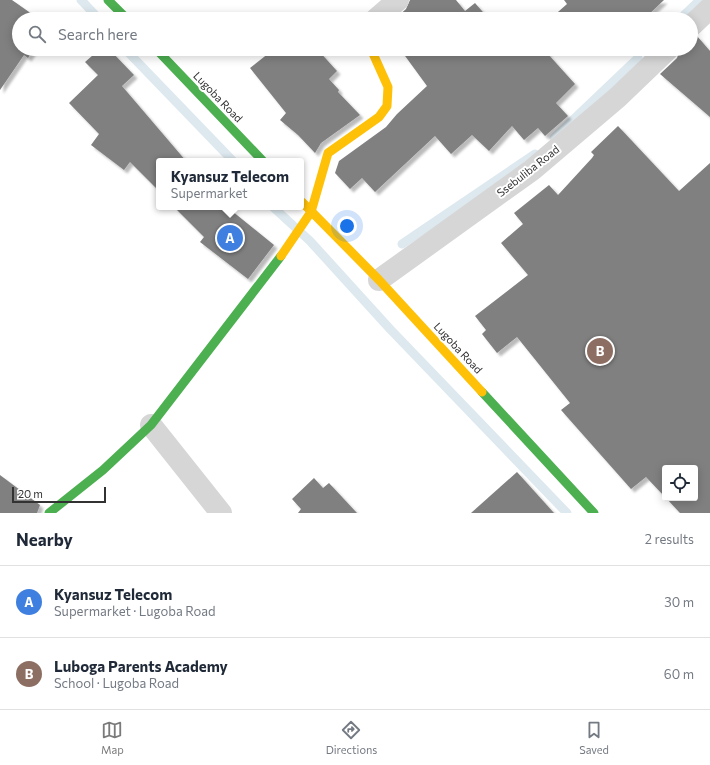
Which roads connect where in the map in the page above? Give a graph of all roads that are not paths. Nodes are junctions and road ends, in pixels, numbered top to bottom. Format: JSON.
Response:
{"nodes":[{"id":1,"x":108,"y":0,"type":"edge"},
{"id":2,"x":398,"y":0,"type":"edge"},
{"id":3,"x":710,"y":8,"type":"edge"},
{"id":4,"x":120,"y":12,"type":"edge"},
{"id":5,"x":384,"y":12,"type":"edge"},
{"id":6,"x":698,"y":19,"type":"edge"},
{"id":7,"x":163,"y":56,"type":"edge"},
{"id":8,"x":374,"y":56,"type":"edge"},
{"id":9,"x":661,"y":56,"type":"edge"},
{"id":10,"x":260,"y":158,"type":"edge"},
{"id":11,"x":304,"y":204,"type":"edge"},
{"id":12,"x":311,"y":212,"type":"junction"},
{"id":13,"x":379,"y":280,"type":"junction"},
{"id":14,"x":151,"y":425,"type":"junction"},
{"id":15,"x":50,"y":513,"type":"edge"},
{"id":16,"x":220,"y":513,"type":"edge"},
{"id":17,"x":594,"y":513,"type":"edge"}],
"edges":[{"from":1,"to":4,"type":"street"},
{"from":2,"to":5,"type":"street"},
{"from":3,"to":6,"type":"street"},
{"from":7,"to":10,"type":"street","name":"Lugoba Road"},
{"from":8,"to":12,"type":"street"},
{"from":9,"to":13,"type":"street","name":"Ssebuliba Road"},
{"from":11,"to":12,"type":"street","name":"Lugoba Road"},
{"from":12,"to":13,"type":"street","name":"Lugoba Road"},
{"from":12,"to":14,"type":"street"},
{"from":13,"to":17,"type":"street","name":"Lugoba Road"},
{"from":14,"to":15,"type":"street"},
{"from":14,"to":16,"type":"street"}]}
